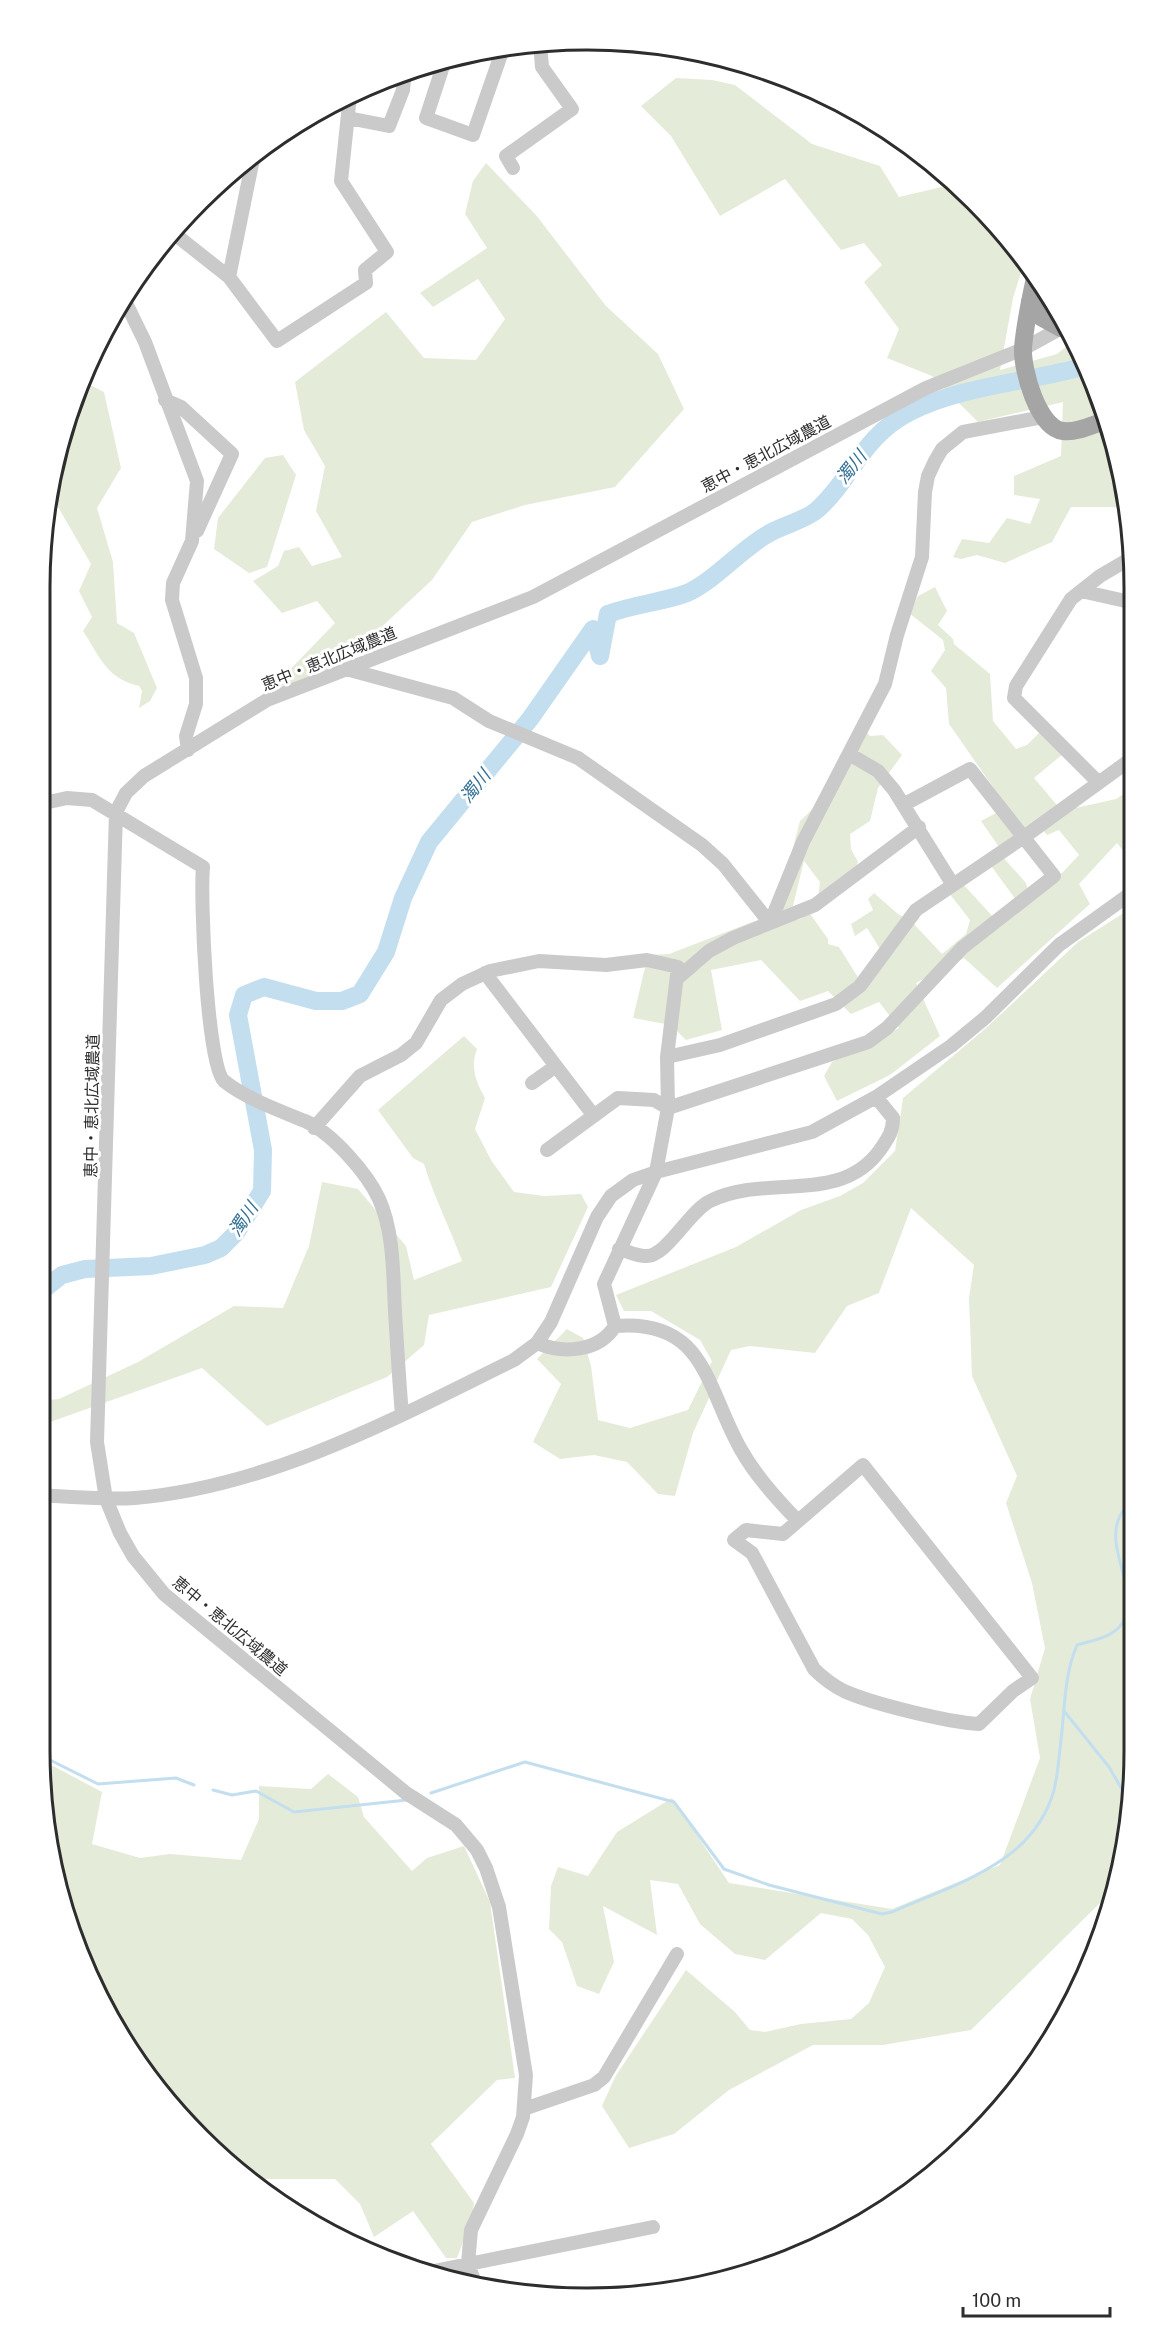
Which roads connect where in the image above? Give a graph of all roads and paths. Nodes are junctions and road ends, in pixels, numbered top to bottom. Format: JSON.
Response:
{"nodes":[{"id":1,"x":541,"y":52,"type":"edge"},
{"id":2,"x":500,"y":57,"type":"edge"},
{"id":3,"x":442,"y":70,"type":"edge"},
{"id":4,"x":404,"y":82,"type":"edge"},
{"id":5,"x":349,"y":105,"type":"edge"},
{"id":6,"x":348,"y":118,"type":"junction"},
{"id":7,"x":251,"y":167,"type":"edge"},
{"id":8,"x":513,"y":168,"type":"dead end"},
{"id":9,"x":179,"y":237,"type":"edge"},
{"id":10,"x":229,"y":277,"type":"junction"},
{"id":11,"x":1033,"y":288,"type":"edge"},
{"id":12,"x":1030,"y":301,"type":"junction"},
{"id":13,"x":128,"y":307,"type":"edge"},
{"id":14,"x":1055,"y":325,"type":"edge"},
{"id":15,"x":1058,"y":330,"type":"edge"},
{"id":16,"x":1023,"y":349,"type":"junction"},
{"id":17,"x":165,"y":400,"type":"junction"},
{"id":18,"x":1040,"y":410,"type":"junction"},
{"id":19,"x":1098,"y":423,"type":"edge"},
{"id":20,"x":192,"y":541,"type":"junction"},
{"id":21,"x":1123,"y":563,"type":"edge"},
{"id":22,"x":1081,"y":591,"type":"junction"},
{"id":23,"x":1124,"y":601,"type":"edge"},
{"id":24,"x":346,"y":669,"type":"junction"},
{"id":25,"x":188,"y":750,"type":"junction"},
{"id":26,"x":849,"y":754,"type":"junction"},
{"id":27,"x":1124,"y":764,"type":"edge"},
{"id":28,"x":1098,"y":782,"type":"junction"},
{"id":29,"x":50,"y":802,"type":"edge"},
{"id":30,"x":903,"y":805,"type":"junction"},
{"id":31,"x":116,"y":812,"type":"junction"},
{"id":32,"x":919,"y":827,"type":"junction"},
{"id":33,"x":1024,"y":837,"type":"junction"},
{"id":34,"x":953,"y":885,"type":"junction"},
{"id":35,"x":1124,"y":898,"type":"edge"},
{"id":36,"x":770,"y":923,"type":"junction"},
{"id":37,"x":485,"y":973,"type":"junction"},
{"id":38,"x":679,"y":977,"type":"junction"},
{"id":39,"x":667,"y":1057,"type":"junction"},
{"id":40,"x":556,"y":1066,"type":"junction"},
{"id":41,"x":532,"y":1083,"type":"dead end"},
{"id":42,"x":876,"y":1097,"type":"junction"},
{"id":43,"x":668,"y":1108,"type":"junction"},
{"id":44,"x":594,"y":1116,"type":"junction"},
{"id":45,"x":314,"y":1128,"type":"junction"},
{"id":46,"x":547,"y":1150,"type":"dead end"},
{"id":47,"x":656,"y":1172,"type":"junction"},
{"id":48,"x":619,"y":1249,"type":"junction"},
{"id":49,"x":615,"y":1326,"type":"junction"},
{"id":50,"x":537,"y":1343,"type":"junction"},
{"id":51,"x":402,"y":1415,"type":"junction"},
{"id":52,"x":50,"y":1496,"type":"edge"},
{"id":53,"x":106,"y":1499,"type":"junction"},
{"id":54,"x":797,"y":1520,"type":"junction"},
{"id":55,"x":677,"y":1954,"type":"dead end"},
{"id":56,"x":524,"y":2109,"type":"junction"},
{"id":57,"x":653,"y":2227,"type":"dead end"},
{"id":58,"x":468,"y":2263,"type":"junction"},
{"id":59,"x":445,"y":2268,"type":"edge"},
{"id":60,"x":472,"y":2275,"type":"edge"}],
"edges":[{"from":1,"to":8,"type":"street"},
{"from":2,"to":3,"type":"street"},
{"from":4,"to":6,"type":"street"},
{"from":5,"to":6,"type":"street"},
{"from":6,"to":10,"type":"street"},
{"from":7,"to":10,"type":"street"},
{"from":9,"to":10,"type":"street"},
{"from":11,"to":12,"type":"main road"},
{"from":12,"to":14,"type":"main road"},
{"from":12,"to":16,"type":"main road"},
{"from":13,"to":17,"type":"street"},
{"from":15,"to":16,"type":"street","name":"恵中・恵北広域農道"},
{"from":16,"to":18,"type":"main road"},
{"from":16,"to":24,"type":"street","name":"恵中・恵北広域農道"},
{"from":17,"to":20,"type":"street"},
{"from":17,"to":20,"type":"street"},
{"from":18,"to":19,"type":"main road"},
{"from":18,"to":26,"type":"street"},
{"from":20,"to":25,"type":"street"},
{"from":21,"to":22,"type":"street"},
{"from":22,"to":23,"type":"street"},
{"from":22,"to":28,"type":"street"},
{"from":24,"to":25,"type":"street","name":"恵中・恵北広域農道"},
{"from":24,"to":36,"type":"street"},
{"from":25,"to":31,"type":"street","name":"恵中・恵北広域農道"},
{"from":26,"to":30,"type":"street"},
{"from":26,"to":36,"type":"street"},
{"from":27,"to":28,"type":"street"},
{"from":28,"to":33,"type":"street"},
{"from":29,"to":31,"type":"street"},
{"from":30,"to":32,"type":"street"},
{"from":30,"to":33,"type":"street"},
{"from":31,"to":45,"type":"street"},
{"from":31,"to":53,"type":"street","name":"恵中・恵北広域農道"},
{"from":32,"to":34,"type":"street"},
{"from":32,"to":36,"type":"street"},
{"from":33,"to":34,"type":"street"},
{"from":33,"to":43,"type":"street"},
{"from":34,"to":39,"type":"street"},
{"from":35,"to":42,"type":"street"},
{"from":36,"to":38,"type":"street"},
{"from":37,"to":38,"type":"street"},
{"from":37,"to":40,"type":"street"},
{"from":37,"to":45,"type":"street"},
{"from":38,"to":39,"type":"street"},
{"from":39,"to":43,"type":"street"},
{"from":40,"to":41,"type":"street"},
{"from":40,"to":44,"type":"street"},
{"from":42,"to":47,"type":"street"},
{"from":42,"to":48,"type":"street"},
{"from":43,"to":44,"type":"street"},
{"from":43,"to":47,"type":"street"},
{"from":44,"to":46,"type":"street"},
{"from":45,"to":51,"type":"street"},
{"from":47,"to":48,"type":"street"},
{"from":47,"to":50,"type":"street"},
{"from":48,"to":49,"type":"street"},
{"from":49,"to":50,"type":"street"},
{"from":49,"to":54,"type":"street"},
{"from":50,"to":51,"type":"street"},
{"from":51,"to":53,"type":"street"},
{"from":52,"to":53,"type":"street"},
{"from":53,"to":56,"type":"street","name":"恵中・恵北広域農道"},
{"from":54,"to":54,"type":"street"},
{"from":55,"to":56,"type":"street"},
{"from":56,"to":58,"type":"street","name":"恵中・恵北広域農道"},
{"from":57,"to":58,"type":"street"},
{"from":58,"to":59,"type":"street"},
{"from":58,"to":60,"type":"street","name":"恵中・恵北広域農道"}]}
